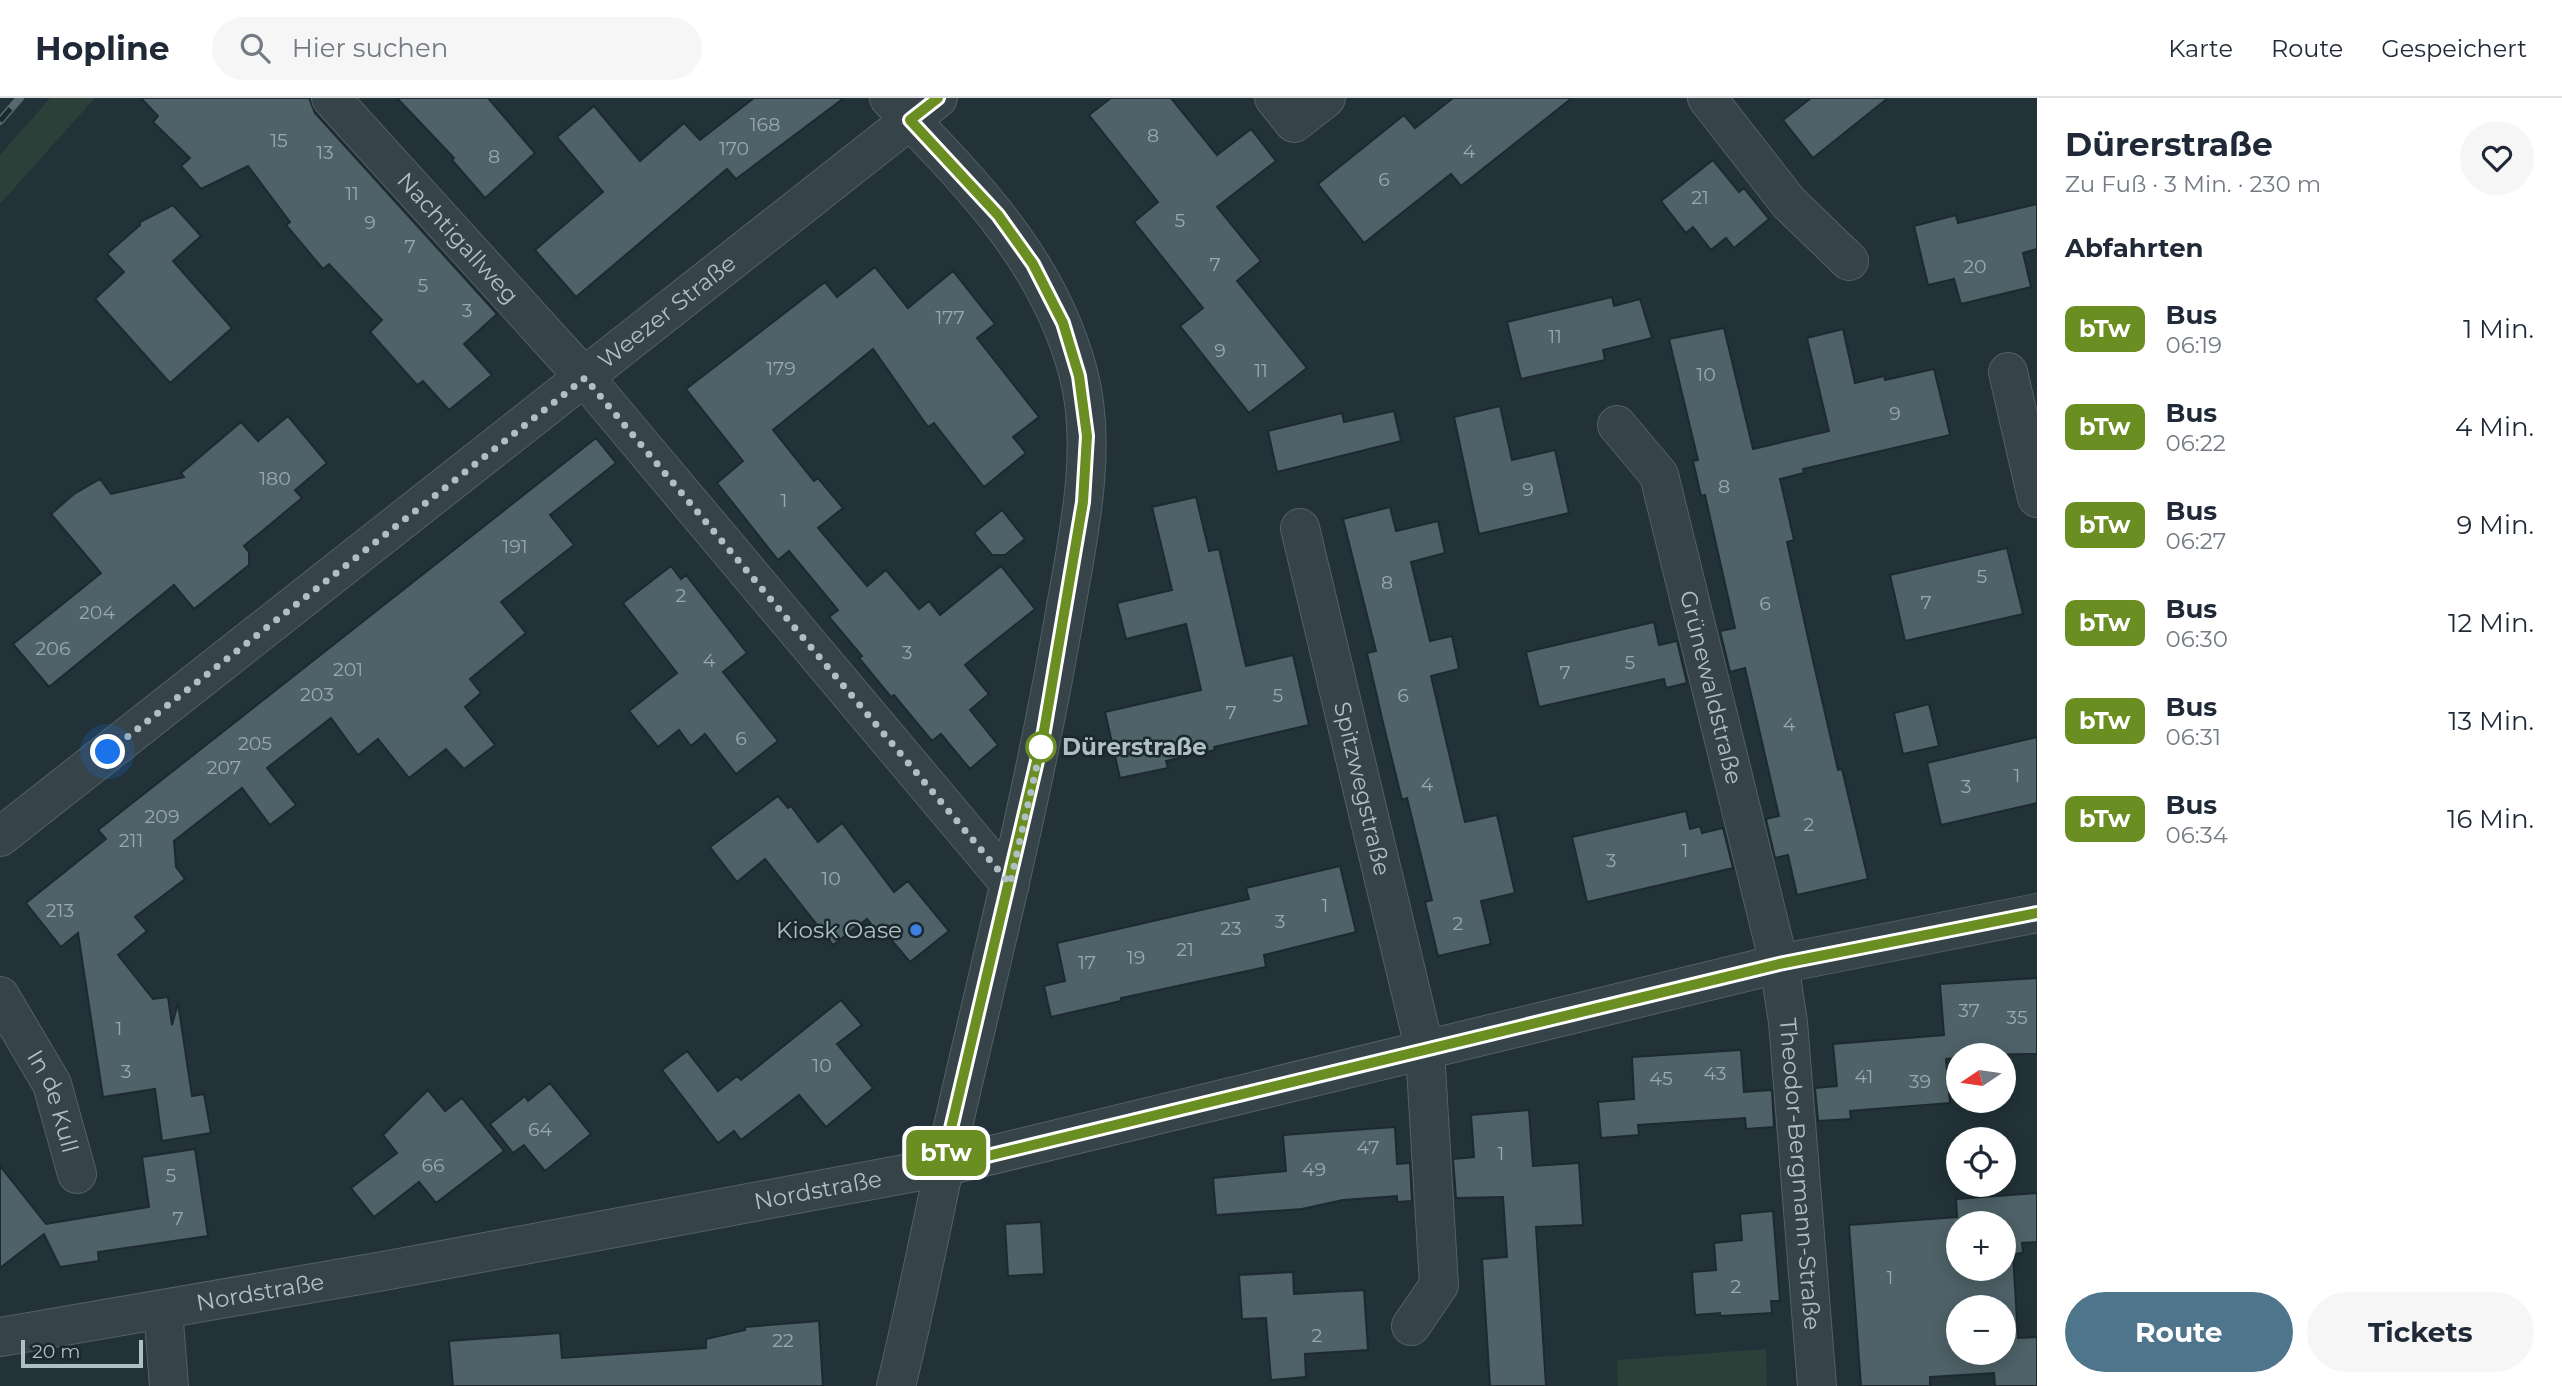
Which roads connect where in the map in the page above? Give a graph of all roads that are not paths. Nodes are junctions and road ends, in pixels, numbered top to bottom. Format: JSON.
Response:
{"nodes":[{"id":1,"x":331,"y":98,"type":"edge"},
{"id":2,"x":1274,"y":98,"type":"edge"},
{"id":3,"x":1326,"y":98,"type":"edge"},
{"id":4,"x":1707,"y":98,"type":"edge"},
{"id":5,"x":912,"y":105,"type":"edge"},
{"id":6,"x":1849,"y":261,"type":"dead end"},
{"id":7,"x":2008,"y":372,"type":"dead end"},
{"id":8,"x":585,"y":378,"type":"junction"},
{"id":9,"x":1617,"y":425,"type":"dead end"},
{"id":10,"x":2037,"y":498,"type":"edge"},
{"id":11,"x":1300,"y":527,"type":"dead end"},
{"id":12,"x":0,"y":837,"type":"edge"},
{"id":13,"x":1010,"y":884,"type":"junction"},
{"id":14,"x":2037,"y":913,"type":"edge"},
{"id":15,"x":1779,"y":964,"type":"junction"},
{"id":16,"x":0,"y":996,"type":"edge"},
{"id":17,"x":1425,"y":1051,"type":"junction"},
{"id":18,"x":942,"y":1167,"type":"junction"},
{"id":19,"x":77,"y":1174,"type":"dead end"},
{"id":20,"x":163,"y":1309,"type":"junction"},
{"id":21,"x":1411,"y":1326,"type":"dead end"},
{"id":22,"x":0,"y":1337,"type":"edge"},
{"id":23,"x":169,"y":1386,"type":"edge"},
{"id":24,"x":896,"y":1386,"type":"edge"},
{"id":25,"x":1816,"y":1386,"type":"edge"}],
"edges":[{"from":1,"to":8,"type":"street","name":"Nachtigallweg"},
{"from":2,"to":3,"type":"street"},
{"from":4,"to":6,"type":"street"},
{"from":5,"to":8,"type":"street","name":"Weezer Straße"},
{"from":5,"to":13,"type":"street"},
{"from":7,"to":10,"type":"street"},
{"from":8,"to":12,"type":"street","name":"Weezer Straße"},
{"from":8,"to":13,"type":"street","name":"Nachtigallweg"},
{"from":9,"to":15,"type":"street","name":"Grünewaldstraße"},
{"from":11,"to":17,"type":"street","name":"Spitzwegstraße"},
{"from":13,"to":18,"type":"street"},
{"from":14,"to":15,"type":"street","name":"Nordstraße"},
{"from":15,"to":17,"type":"street","name":"Nordstraße"},
{"from":15,"to":25,"type":"street","name":"Theodor-Bergmann-Straße"},
{"from":16,"to":19,"type":"street","name":"In de Kull"},
{"from":17,"to":18,"type":"street","name":"Nordstraße"},
{"from":17,"to":21,"type":"street","name":"Spitzwegstraße"},
{"from":18,"to":20,"type":"street","name":"Nordstraße"},
{"from":18,"to":24,"type":"street"},
{"from":20,"to":22,"type":"street","name":"Nordstraße"},
{"from":20,"to":23,"type":"street"}]}
